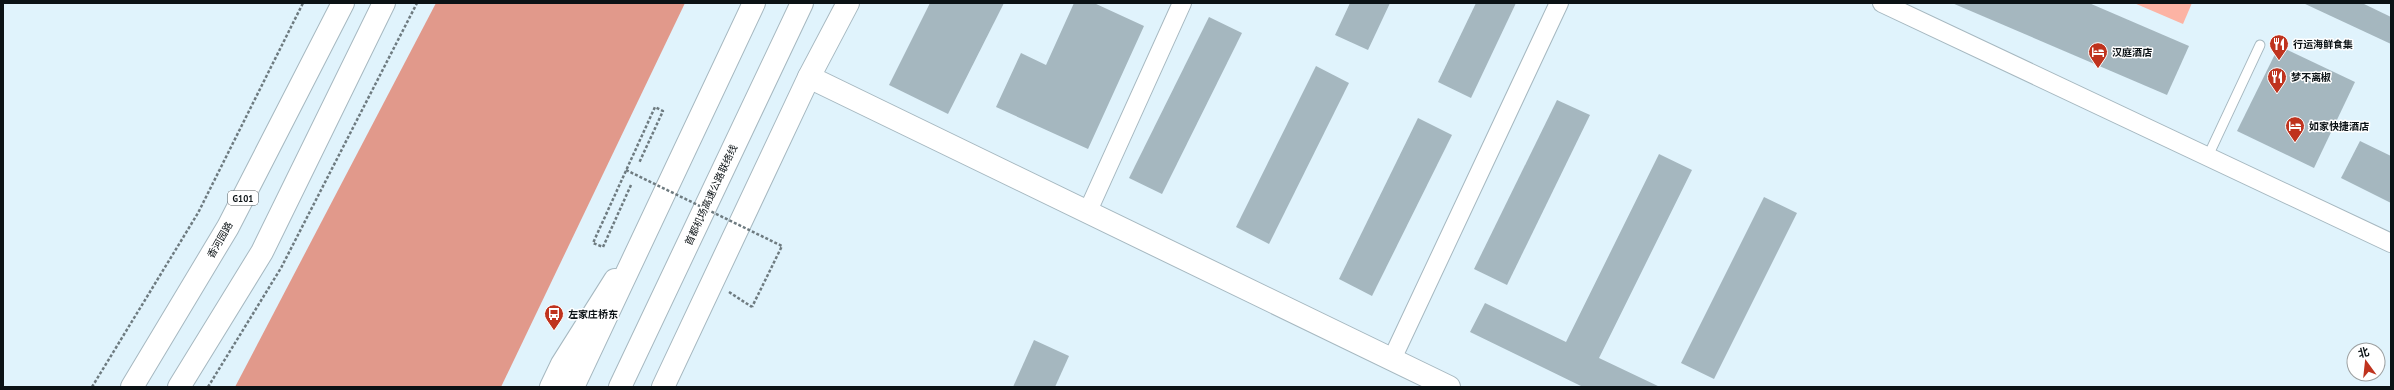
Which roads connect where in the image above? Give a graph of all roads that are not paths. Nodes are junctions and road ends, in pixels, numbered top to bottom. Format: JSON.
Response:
{"nodes":[{"id":1,"x":343,"y":3,"type":"edge"},
{"id":2,"x":384,"y":3,"type":"edge"},
{"id":3,"x":754,"y":3,"type":"edge"},
{"id":4,"x":802,"y":3,"type":"edge"},
{"id":5,"x":848,"y":3,"type":"edge"},
{"id":6,"x":1182,"y":3,"type":"edge"},
{"id":7,"x":1559,"y":3,"type":"edge"},
{"id":8,"x":1882,"y":3,"type":"edge"},
{"id":9,"x":2260,"y":45,"type":"dead end"},
{"id":10,"x":809,"y":77,"type":"junction"},
{"id":11,"x":2208,"y":156,"type":"junction"},
{"id":12,"x":657,"y":210,"type":"junction"},
{"id":13,"x":1087,"y":213,"type":"junction"},
{"id":14,"x":2391,"y":243,"type":"edge"},
{"id":15,"x":1392,"y":359,"type":"junction"},
{"id":16,"x":132,"y":387,"type":"edge"},
{"id":17,"x":179,"y":387,"type":"edge"},
{"id":18,"x":551,"y":387,"type":"edge"},
{"id":19,"x":573,"y":387,"type":"edge"},
{"id":20,"x":620,"y":387,"type":"edge"},
{"id":21,"x":663,"y":387,"type":"edge"},
{"id":22,"x":1449,"y":387,"type":"edge"}],
"edges":[{"from":1,"to":16,"type":"main road","name":"香河园路","number":"G101"},
{"from":2,"to":17,"type":"main road"},
{"from":3,"to":12,"type":"main road"},
{"from":4,"to":20,"type":"main road","name":"首都机场高速公路联络线"},
{"from":5,"to":10,"type":"main road"},
{"from":6,"to":13,"type":"street"},
{"from":7,"to":15,"type":"street"},
{"from":8,"to":11,"type":"street"},
{"from":9,"to":11,"type":"lane"},
{"from":10,"to":13,"type":"main road"},
{"from":10,"to":21,"type":"main road"},
{"from":11,"to":14,"type":"street"},
{"from":12,"to":18,"type":"main road"},
{"from":12,"to":19,"type":"main road"},
{"from":13,"to":15,"type":"main road"},
{"from":15,"to":22,"type":"main road"}]}
